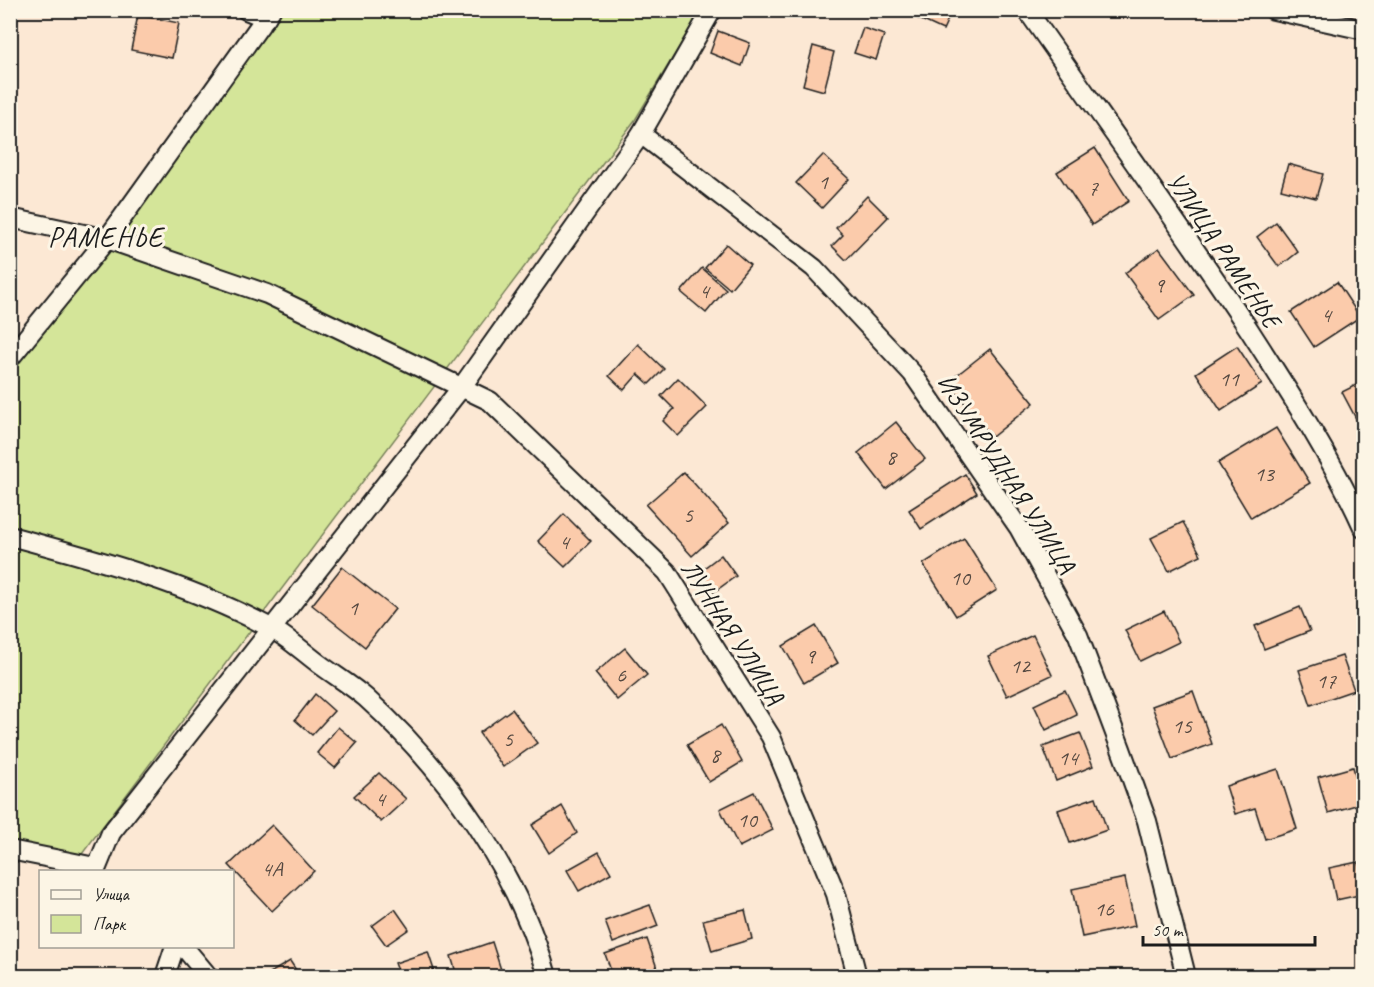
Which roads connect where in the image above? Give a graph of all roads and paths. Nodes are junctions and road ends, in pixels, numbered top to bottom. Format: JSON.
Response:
{"nodes":[{"id":1,"x":246,"y":10,"type":"edge"},
{"id":2,"x":712,"y":10,"type":"edge"},
{"id":3,"x":1027,"y":10,"type":"edge"},
{"id":4,"x":1274,"y":10,"type":"edge"},
{"id":5,"x":268,"y":14,"type":"edge"},
{"id":6,"x":1364,"y":30,"type":"edge"},
{"id":7,"x":641,"y":134,"type":"junction"},
{"id":8,"x":10,"y":218,"type":"edge"},
{"id":9,"x":107,"y":238,"type":"junction"},
{"id":10,"x":10,"y":358,"type":"edge"},
{"id":11,"x":460,"y":388,"type":"junction"},
{"id":12,"x":1364,"y":529,"type":"edge"},
{"id":13,"x":10,"y":536,"type":"edge"},
{"id":14,"x":270,"y":627,"type":"junction"},
{"id":15,"x":10,"y":850,"type":"edge"},
{"id":16,"x":95,"y":869,"type":"edge"},
{"id":17,"x":174,"y":948,"type":"edge"},
{"id":18,"x":185,"y":948,"type":"edge"},
{"id":19,"x":165,"y":976,"type":"edge"},
{"id":20,"x":208,"y":976,"type":"edge"},
{"id":21,"x":547,"y":976,"type":"edge"},
{"id":22,"x":857,"y":976,"type":"edge"},
{"id":23,"x":1186,"y":976,"type":"edge"}],
"edges":[{"from":1,"to":5,"type":"street"},
{"from":2,"to":7,"type":"street"},
{"from":3,"to":12,"type":"street","name":"УЛИЦА РАМЕНЬЕ"},
{"from":4,"to":6,"type":"street"},
{"from":5,"to":9,"type":"street"},
{"from":7,"to":11,"type":"street"},
{"from":7,"to":23,"type":"street","name":"ИЗУМРУДНАЯ УЛИЦА"},
{"from":8,"to":9,"type":"street","name":"ЛУННАЯ УЛИЦА"},
{"from":9,"to":10,"type":"street"},
{"from":9,"to":11,"type":"street","name":"ЛУННАЯ УЛИЦА"},
{"from":11,"to":14,"type":"street"},
{"from":11,"to":22,"type":"street","name":"ЛУННАЯ УЛИЦА"},
{"from":13,"to":14,"type":"street"},
{"from":14,"to":16,"type":"street"},
{"from":14,"to":21,"type":"street"},
{"from":15,"to":16,"type":"street"},
{"from":17,"to":19,"type":"street"},
{"from":18,"to":20,"type":"street"}]}
